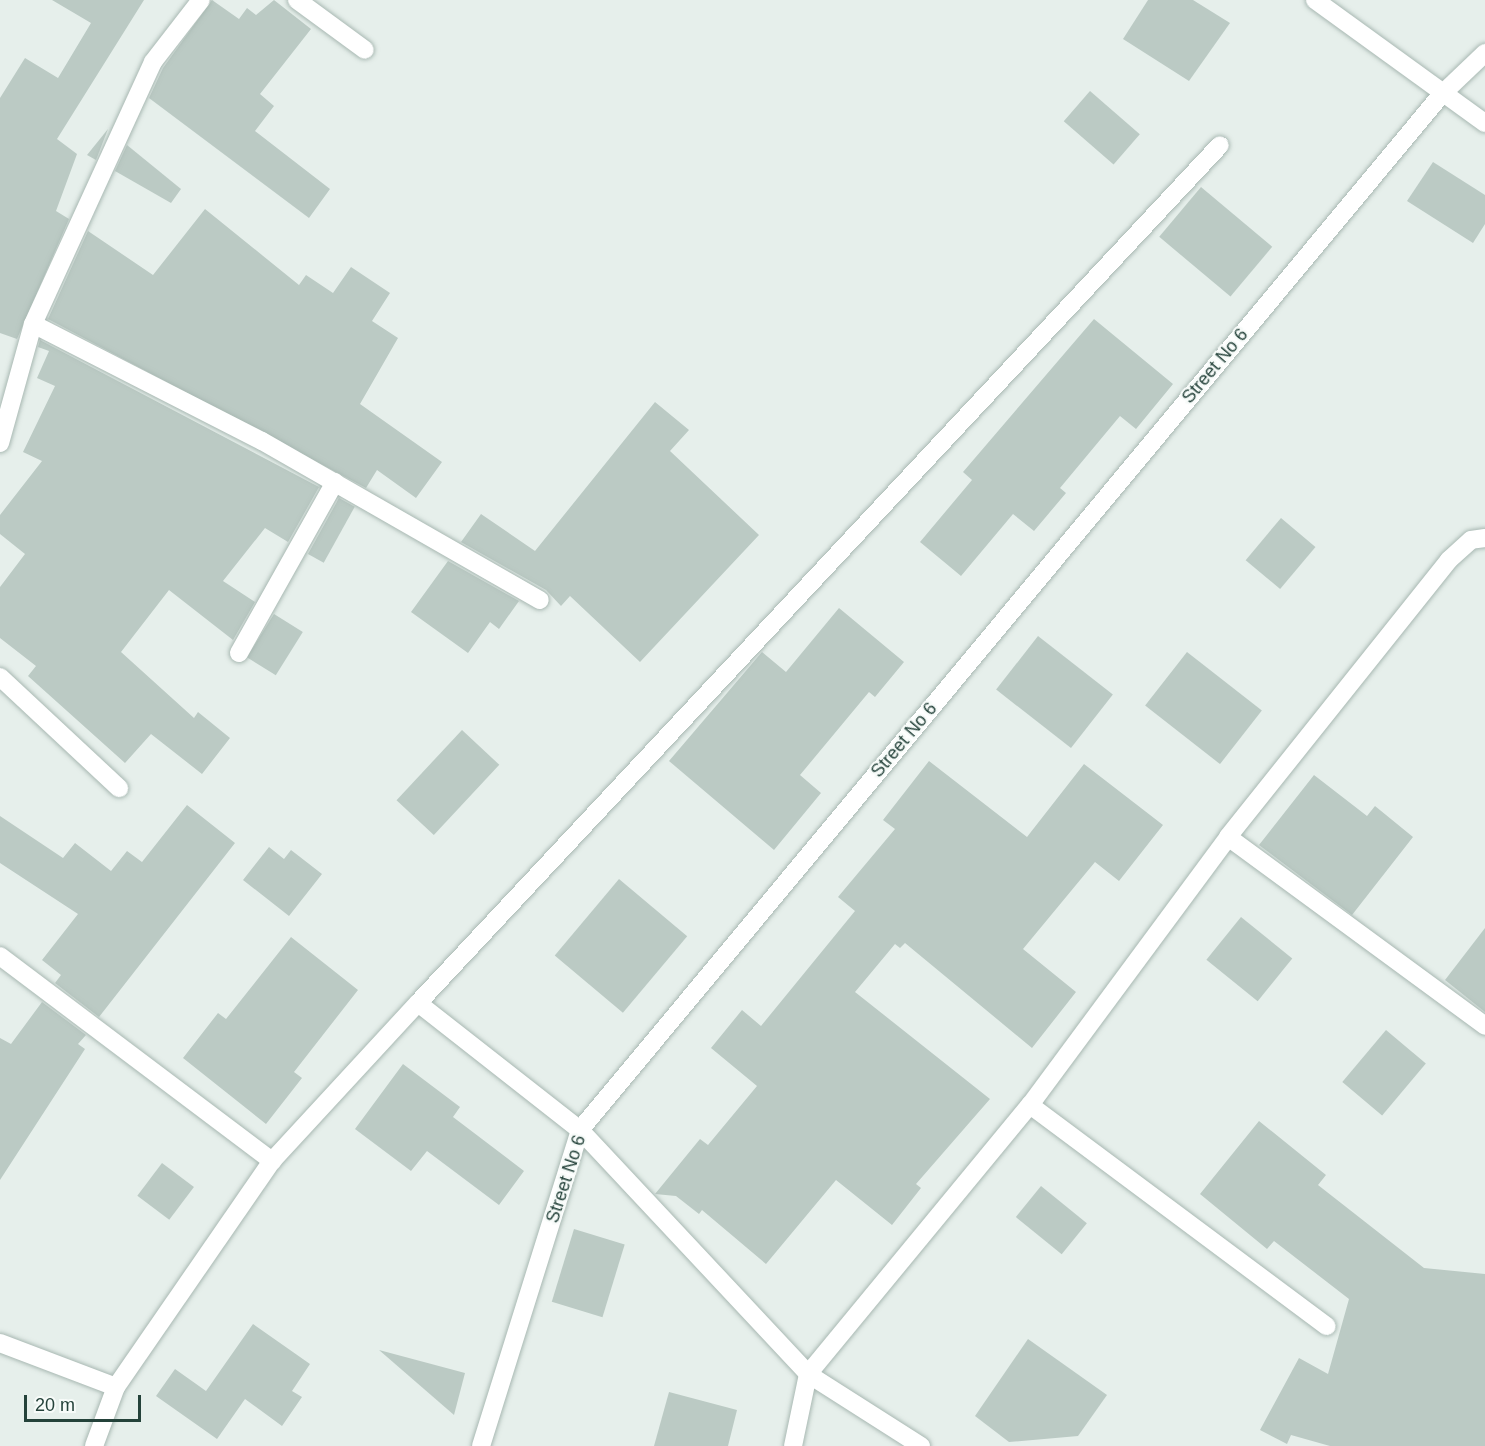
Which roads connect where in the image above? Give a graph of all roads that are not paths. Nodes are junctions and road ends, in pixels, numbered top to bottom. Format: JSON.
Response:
{"nodes":[{"id":1,"x":201,"y":0,"type":"edge"},
{"id":2,"x":297,"y":0,"type":"edge"},
{"id":3,"x":1315,"y":0,"type":"edge"},
{"id":4,"x":365,"y":50,"type":"dead end"},
{"id":5,"x":1485,"y":53,"type":"edge"},
{"id":6,"x":1441,"y":95,"type":"junction"},
{"id":7,"x":1485,"y":123,"type":"edge"},
{"id":8,"x":1220,"y":145,"type":"dead end"},
{"id":9,"x":33,"y":324,"type":"junction"},
{"id":10,"x":0,"y":443,"type":"edge"},
{"id":11,"x":335,"y":482,"type":"junction"},
{"id":12,"x":1485,"y":538,"type":"edge"},
{"id":13,"x":540,"y":600,"type":"dead end"},
{"id":14,"x":239,"y":653,"type":"dead end"},
{"id":15,"x":0,"y":677,"type":"edge"},
{"id":16,"x":119,"y":788,"type":"dead end"},
{"id":17,"x":1228,"y":837,"type":"junction"},
{"id":18,"x":0,"y":956,"type":"edge"},
{"id":19,"x":418,"y":1003,"type":"junction"},
{"id":20,"x":1485,"y":1026,"type":"edge"},
{"id":21,"x":1030,"y":1105,"type":"junction"},
{"id":22,"x":580,"y":1130,"type":"junction"},
{"id":23,"x":272,"y":1161,"type":"junction"},
{"id":24,"x":1327,"y":1326,"type":"dead end"},
{"id":25,"x":0,"y":1343,"type":"edge"},
{"id":26,"x":808,"y":1374,"type":"junction"},
{"id":27,"x":116,"y":1387,"type":"junction"},
{"id":28,"x":94,"y":1446,"type":"edge"},
{"id":29,"x":481,"y":1446,"type":"edge"},
{"id":30,"x":793,"y":1446,"type":"edge"},
{"id":31,"x":921,"y":1446,"type":"edge"}],
"edges":[{"from":1,"to":9,"type":"street"},
{"from":2,"to":4,"type":"street"},
{"from":3,"to":6,"type":"street"},
{"from":5,"to":6,"type":"street","name":"Street No 6"},
{"from":6,"to":7,"type":"street"},
{"from":6,"to":22,"type":"street","name":"Street No 6"},
{"from":8,"to":19,"type":"street"},
{"from":9,"to":10,"type":"street"},
{"from":9,"to":11,"type":"street"},
{"from":11,"to":13,"type":"street"},
{"from":11,"to":14,"type":"street"},
{"from":12,"to":17,"type":"street"},
{"from":15,"to":16,"type":"street"},
{"from":17,"to":20,"type":"street"},
{"from":17,"to":21,"type":"street"},
{"from":18,"to":23,"type":"street"},
{"from":19,"to":22,"type":"street"},
{"from":19,"to":23,"type":"street"},
{"from":21,"to":24,"type":"street"},
{"from":21,"to":26,"type":"street"},
{"from":22,"to":26,"type":"street"},
{"from":22,"to":29,"type":"street","name":"Street No 6"},
{"from":23,"to":27,"type":"street"},
{"from":25,"to":27,"type":"street"},
{"from":26,"to":30,"type":"street"},
{"from":26,"to":31,"type":"street"},
{"from":27,"to":28,"type":"street"}]}
